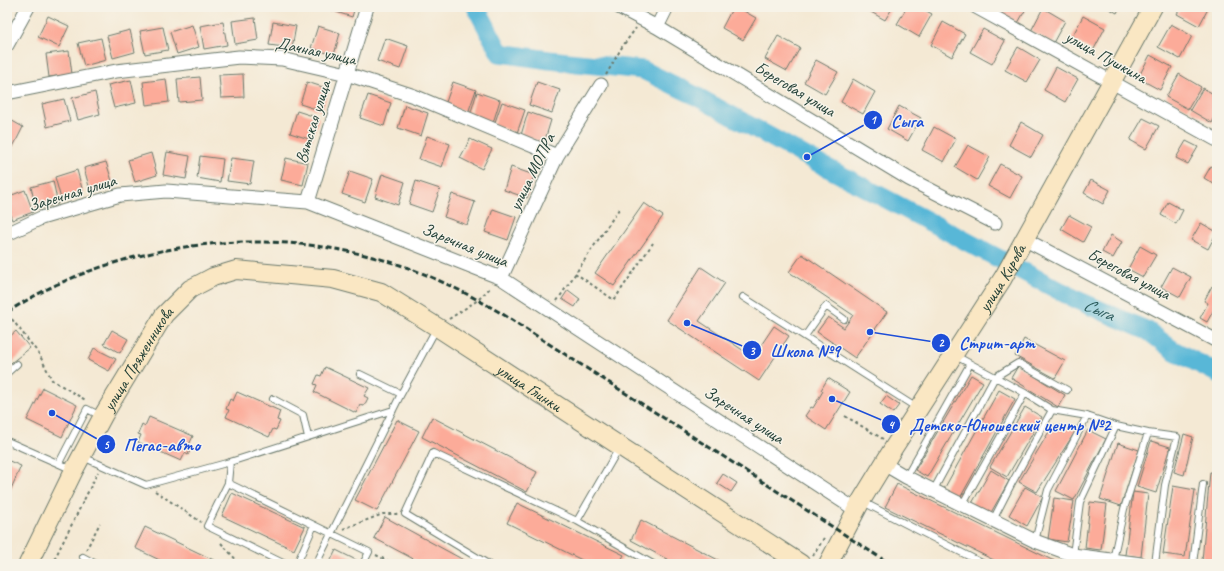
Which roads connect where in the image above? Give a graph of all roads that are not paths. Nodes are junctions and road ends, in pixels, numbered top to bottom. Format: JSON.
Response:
{"nodes":[{"id":1,"x":28,"y":7,"type":"edge"},
{"id":2,"x":367,"y":7,"type":"edge"},
{"id":3,"x":619,"y":7,"type":"edge"},
{"id":4,"x":667,"y":7,"type":"edge"},
{"id":5,"x":976,"y":7,"type":"edge"},
{"id":6,"x":1153,"y":7,"type":"edge"},
{"id":7,"x":657,"y":27,"type":"junction"},
{"id":8,"x":7,"y":45,"type":"edge"},
{"id":9,"x":347,"y":74,"type":"junction"},
{"id":10,"x":603,"y":80,"type":"road end"},
{"id":11,"x":1112,"y":80,"type":"junction"},
{"id":12,"x":7,"y":93,"type":"edge"},
{"id":13,"x":1217,"y":140,"type":"edge"},
{"id":14,"x":557,"y":156,"type":"junction"},
{"id":15,"x":308,"y":202,"type":"junction"},
{"id":16,"x":995,"y":224,"type":"dead end"},
{"id":17,"x":7,"y":234,"type":"edge"},
{"id":18,"x":1024,"y":239,"type":"junction"},
{"id":19,"x":236,"y":270,"type":"joint"},
{"id":20,"x":501,"y":278,"type":"junction"},
{"id":21,"x":743,"y":297,"type":"dead end"},
{"id":22,"x":844,"y":319,"type":"dead end"},
{"id":23,"x":437,"y":327,"type":"junction"},
{"id":24,"x":805,"y":336,"type":"junction"},
{"id":25,"x":1217,"y":341,"type":"edge"},
{"id":26,"x":953,"y":355,"type":"junction"},
{"id":27,"x":17,"y":364,"type":"dead end"},
{"id":28,"x":970,"y":364,"type":"junction"},
{"id":29,"x":7,"y":373,"type":"edge"},
{"id":30,"x":360,"y":374,"type":"dead end"},
{"id":31,"x":995,"y":377,"type":"junction"},
{"id":32,"x":1067,"y":390,"type":"dead end"},
{"id":33,"x":1025,"y":393,"type":"junction"},
{"id":34,"x":401,"y":394,"type":"junction"},
{"id":35,"x":274,"y":399,"type":"dead end"},
{"id":36,"x":918,"y":409,"type":"junction"},
{"id":37,"x":393,"y":410,"type":"junction"},
{"id":38,"x":1052,"y":410,"type":"junction"},
{"id":39,"x":1087,"y":416,"type":"junction"},
{"id":40,"x":1116,"y":426,"type":"junction"},
{"id":41,"x":1148,"y":433,"type":"junction"},
{"id":42,"x":308,"y":437,"type":"junction"},
{"id":43,"x":7,"y":440,"type":"edge"},
{"id":44,"x":619,"y":446,"type":"junction"},
{"id":45,"x":230,"y":462,"type":"junction"},
{"id":46,"x":72,"y":463,"type":"junction"},
{"id":47,"x":884,"y":464,"type":"junction"},
{"id":48,"x":906,"y":477,"type":"junction"},
{"id":49,"x":228,"y":483,"type":"junction"},
{"id":50,"x":1203,"y":484,"type":"dead end"},
{"id":51,"x":933,"y":491,"type":"junction"},
{"id":52,"x":962,"y":505,"type":"junction"},
{"id":53,"x":859,"y":506,"type":"junction"},
{"id":54,"x":993,"y":520,"type":"junction"},
{"id":55,"x":577,"y":521,"type":"junction"},
{"id":56,"x":314,"y":524,"type":"junction"},
{"id":57,"x":331,"y":533,"type":"junction"},
{"id":58,"x":1035,"y":541,"type":"junction"},
{"id":59,"x":1073,"y":555,"type":"junction"},
{"id":60,"x":83,"y":557,"type":"road end"},
{"id":61,"x":1113,"y":560,"type":"junction"},
{"id":62,"x":28,"y":564,"type":"edge"},
{"id":63,"x":96,"y":564,"type":"edge"},
{"id":64,"x":285,"y":564,"type":"edge"},
{"id":65,"x":297,"y":564,"type":"edge"},
{"id":66,"x":316,"y":564,"type":"edge"},
{"id":67,"x":363,"y":564,"type":"edge"},
{"id":68,"x":488,"y":564,"type":"edge"},
{"id":69,"x":653,"y":564,"type":"edge"},
{"id":70,"x":801,"y":564,"type":"edge"},
{"id":71,"x":828,"y":564,"type":"edge"},
{"id":72,"x":984,"y":564,"type":"edge"},
{"id":73,"x":1141,"y":564,"type":"edge"},
{"id":74,"x":1155,"y":564,"type":"edge"},
{"id":75,"x":1194,"y":564,"type":"edge"}],
"edges":[{"from":1,"to":8,"type":"street"},
{"from":2,"to":9,"type":"street","name":"Вятская улица"},
{"from":3,"to":7,"type":"street","name":"Береговая улица"},
{"from":4,"to":7,"type":"street"},
{"from":5,"to":11,"type":"street","name":"улица Пушкина"},
{"from":6,"to":11,"type":"main road","name":"улица Кирова"},
{"from":7,"to":16,"type":"street","name":"Береговая улица"},
{"from":9,"to":12,"type":"street","name":"Дачная улица"},
{"from":9,"to":14,"type":"street","name":"Дачная улица"},
{"from":9,"to":15,"type":"street","name":"Вятская улица"},
{"from":10,"to":14,"type":"street","name":"улица МОПРа"},
{"from":11,"to":13,"type":"street","name":"улица Пушкина"},
{"from":11,"to":18,"type":"main road","name":"улица Кирова"},
{"from":14,"to":20,"type":"street","name":"улица МОПРа"},
{"from":15,"to":17,"type":"street","name":"Заречная улица"},
{"from":15,"to":20,"type":"street","name":"Заречная улица"},
{"from":18,"to":25,"type":"street","name":"Береговая улица"},
{"from":18,"to":26,"type":"main road","name":"улица Кирова"},
{"from":19,"to":23,"type":"main road","name":"улица Глинки"},
{"from":19,"to":46,"type":"main road","name":"улица Пряженникова"},
{"from":20,"to":53,"type":"street","name":"Заречная улица"},
{"from":21,"to":24,"type":"lane"},
{"from":22,"to":24,"type":"lane"},
{"from":23,"to":34,"type":"lane"},
{"from":23,"to":44,"type":"main road","name":"улица Глинки"},
{"from":24,"to":36,"type":"lane"},
{"from":26,"to":28,"type":"lane"},
{"from":26,"to":36,"type":"main road","name":"улица Кирова"},
{"from":27,"to":29,"type":"lane"},
{"from":28,"to":31,"type":"lane"},
{"from":28,"to":48,"type":"lane"},
{"from":30,"to":34,"type":"lane"},
{"from":31,"to":32,"type":"lane"},
{"from":31,"to":33,"type":"lane"},
{"from":31,"to":51,"type":"lane"},
{"from":33,"to":38,"type":"lane"},
{"from":33,"to":52,"type":"lane"},
{"from":34,"to":37,"type":"lane"},
{"from":35,"to":42,"type":"lane"},
{"from":36,"to":47,"type":"main road","name":"улица Кирова"},
{"from":37,"to":42,"type":"lane"},
{"from":37,"to":57,"type":"lane"},
{"from":38,"to":39,"type":"lane"},
{"from":38,"to":54,"type":"lane"},
{"from":39,"to":40,"type":"lane"},
{"from":39,"to":58,"type":"lane"},
{"from":40,"to":41,"type":"lane"},
{"from":40,"to":59,"type":"lane"},
{"from":41,"to":61,"type":"lane"},
{"from":41,"to":74,"type":"lane"},
{"from":42,"to":45,"type":"lane"},
{"from":43,"to":46,"type":"lane"},
{"from":44,"to":55,"type":"lane"},
{"from":44,"to":70,"type":"main road","name":"улица Глинки"},
{"from":45,"to":46,"type":"lane"},
{"from":45,"to":49,"type":"lane"},
{"from":46,"to":62,"type":"main road","name":"улица Пряженникова"},
{"from":47,"to":48,"type":"street"},
{"from":47,"to":53,"type":"main road","name":"улица Кирова"},
{"from":48,"to":51,"type":"street"},
{"from":49,"to":56,"type":"lane"},
{"from":49,"to":64,"type":"lane"},
{"from":50,"to":75,"type":"lane"},
{"from":51,"to":52,"type":"street"},
{"from":52,"to":54,"type":"street"},
{"from":53,"to":71,"type":"main road","name":"улица Кирова"},
{"from":53,"to":72,"type":"lane"},
{"from":54,"to":58,"type":"street"},
{"from":55,"to":68,"type":"lane"},
{"from":55,"to":69,"type":"lane"},
{"from":56,"to":57,"type":"lane"},
{"from":56,"to":65,"type":"lane"},
{"from":57,"to":66,"type":"lane"},
{"from":57,"to":67,"type":"lane"},
{"from":58,"to":59,"type":"street"},
{"from":59,"to":61,"type":"street"},
{"from":60,"to":63,"type":"lane"},
{"from":61,"to":73,"type":"street"}]}
